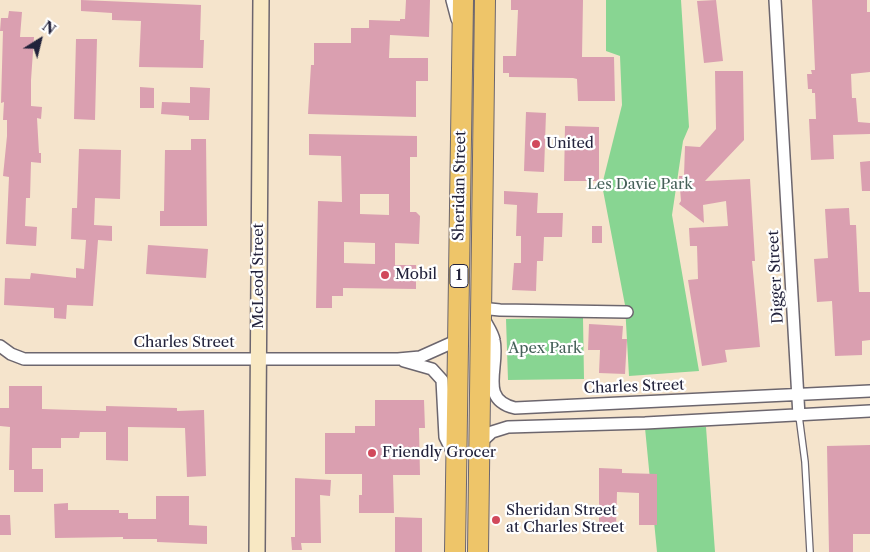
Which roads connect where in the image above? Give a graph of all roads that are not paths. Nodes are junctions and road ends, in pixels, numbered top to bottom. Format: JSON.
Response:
{"nodes":[{"id":1,"x":261,"y":0,"type":"edge"},
{"id":2,"x":452,"y":0,"type":"edge"},
{"id":3,"x":463,"y":0,"type":"edge"},
{"id":4,"x":484,"y":0,"type":"edge"},
{"id":5,"x":775,"y":0,"type":"edge"},
{"id":6,"x":462,"y":35,"type":"junction"},
{"id":7,"x":480,"y":308,"type":"junction"},
{"id":8,"x":627,"y":312,"type":"dead end"},
{"id":9,"x":458,"y":340,"type":"junction"},
{"id":10,"x":1,"y":347,"type":"edge"},
{"id":11,"x":259,"y":358,"type":"junction"},
{"id":12,"x":398,"y":359,"type":"junction"},
{"id":13,"x":870,"y":391,"type":"edge"},
{"id":14,"x":798,"y":395,"type":"junction"},
{"id":15,"x":531,"y":406,"type":"junction"},
{"id":16,"x":870,"y":411,"type":"edge"},
{"id":17,"x":798,"y":416,"type":"junction"},
{"id":18,"x":532,"y":426,"type":"junction"},
{"id":19,"x":478,"y":445,"type":"junction"},
{"id":20,"x":458,"y":463,"type":"junction"},
{"id":21,"x":257,"y":552,"type":"edge"},
{"id":22,"x":455,"y":552,"type":"edge"},
{"id":23,"x":478,"y":552,"type":"edge"},
{"id":24,"x":810,"y":552,"type":"edge"}],
"edges":[{"from":1,"to":11,"type":"street","name":"McLeod Street"},
{"from":2,"to":6,"type":"street"},
{"from":3,"to":6,"type":"highway","name":"Sheridan Street","number":"1"},
{"from":4,"to":7,"type":"highway","name":"Sheridan Street","number":"1"},
{"from":5,"to":14,"type":"street","name":"Digger Street"},
{"from":6,"to":9,"type":"highway","name":"Sheridan Street","number":"1"},
{"from":7,"to":8,"type":"street"},
{"from":7,"to":15,"type":"street","name":"Charles Street"},
{"from":7,"to":19,"type":"highway","name":"Sheridan Street","number":"1"},
{"from":9,"to":12,"type":"street","name":"Charles Street"},
{"from":9,"to":20,"type":"highway","name":"Sheridan Street","number":"1"},
{"from":10,"to":11,"type":"street","name":"Charles Street"},
{"from":11,"to":12,"type":"street","name":"Charles Street"},
{"from":11,"to":21,"type":"street","name":"McLeod Street"},
{"from":12,"to":20,"type":"street","name":"Charles Street"},
{"from":13,"to":14,"type":"street","name":"Charles Street"},
{"from":14,"to":15,"type":"street","name":"Charles Street"},
{"from":14,"to":17,"type":"street","name":"Digger Street"},
{"from":15,"to":18,"type":"street"},
{"from":16,"to":17,"type":"street"},
{"from":17,"to":18,"type":"street"},
{"from":17,"to":24,"type":"lane","name":"Digger Street"},
{"from":18,"to":19,"type":"street"},
{"from":19,"to":23,"type":"highway","name":"Sheridan Street","number":"1"},
{"from":20,"to":22,"type":"highway","name":"Sheridan Street","number":"1"}]}
